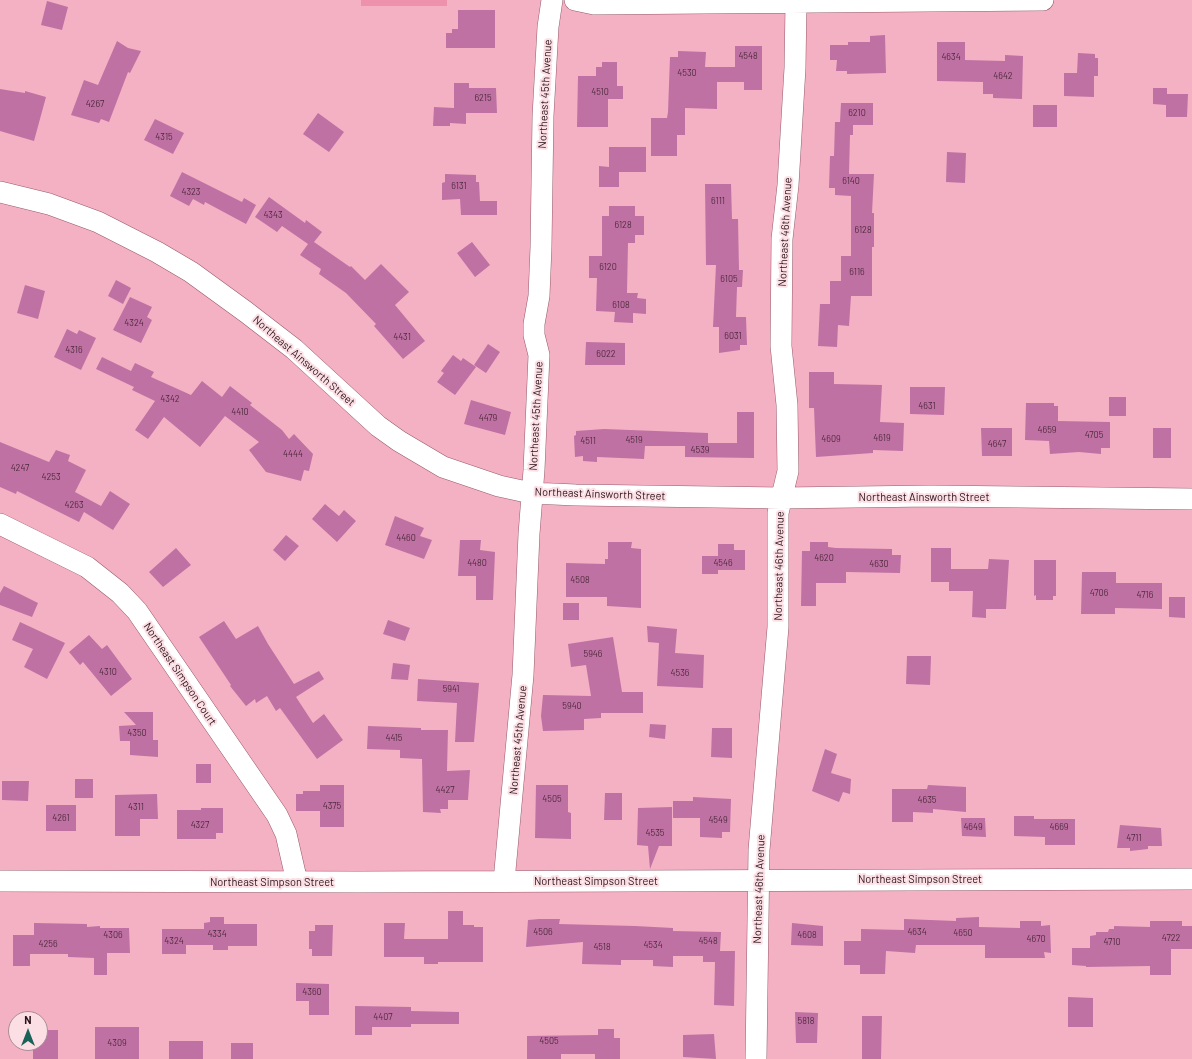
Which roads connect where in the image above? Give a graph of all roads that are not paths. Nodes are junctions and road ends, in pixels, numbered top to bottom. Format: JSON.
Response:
{"nodes":[{"id":1,"x":552,"y":0,"type":"edge"},
{"id":2,"x":576,"y":0,"type":"edge"},
{"id":3,"x":1043,"y":0,"type":"edge"},
{"id":4,"x":796,"y":3,"type":"junction"},
{"id":5,"x":0,"y":192,"type":"edge"},
{"id":6,"x":531,"y":493,"type":"junction"},
{"id":7,"x":782,"y":498,"type":"junction"},
{"id":8,"x":1192,"y":499,"type":"edge"},
{"id":9,"x":0,"y":524,"type":"edge"},
{"id":10,"x":1192,"y":879,"type":"edge"},
{"id":11,"x":758,"y":880,"type":"junction"},
{"id":12,"x":0,"y":881,"type":"edge"},
{"id":13,"x":504,"y":881,"type":"junction"},
{"id":14,"x":297,"y":882,"type":"junction"},
{"id":15,"x":756,"y":1059,"type":"edge"}],
"edges":[{"from":1,"to":6,"type":"street","name":"Northeast 45th Avenue"},
{"from":2,"to":4,"type":"street"},
{"from":3,"to":4,"type":"street"},
{"from":4,"to":7,"type":"street","name":"Northeast 46th Avenue"},
{"from":5,"to":6,"type":"street","name":"Northeast Ainsworth Street"},
{"from":6,"to":7,"type":"street","name":"Northeast Ainsworth Street"},
{"from":6,"to":13,"type":"street","name":"Northeast 45th Avenue"},
{"from":7,"to":8,"type":"street","name":"Northeast Ainsworth Street"},
{"from":7,"to":11,"type":"street","name":"Northeast 46th Avenue"},
{"from":9,"to":14,"type":"street","name":"Northeast Simpson Court"},
{"from":10,"to":11,"type":"street","name":"Northeast Simpson Street"},
{"from":11,"to":13,"type":"street","name":"Northeast Simpson Street"},
{"from":11,"to":15,"type":"street","name":"Northeast 46th Avenue"},
{"from":12,"to":14,"type":"street","name":"Northeast Simpson Street"},
{"from":13,"to":14,"type":"street","name":"Northeast Simpson Street"}]}
